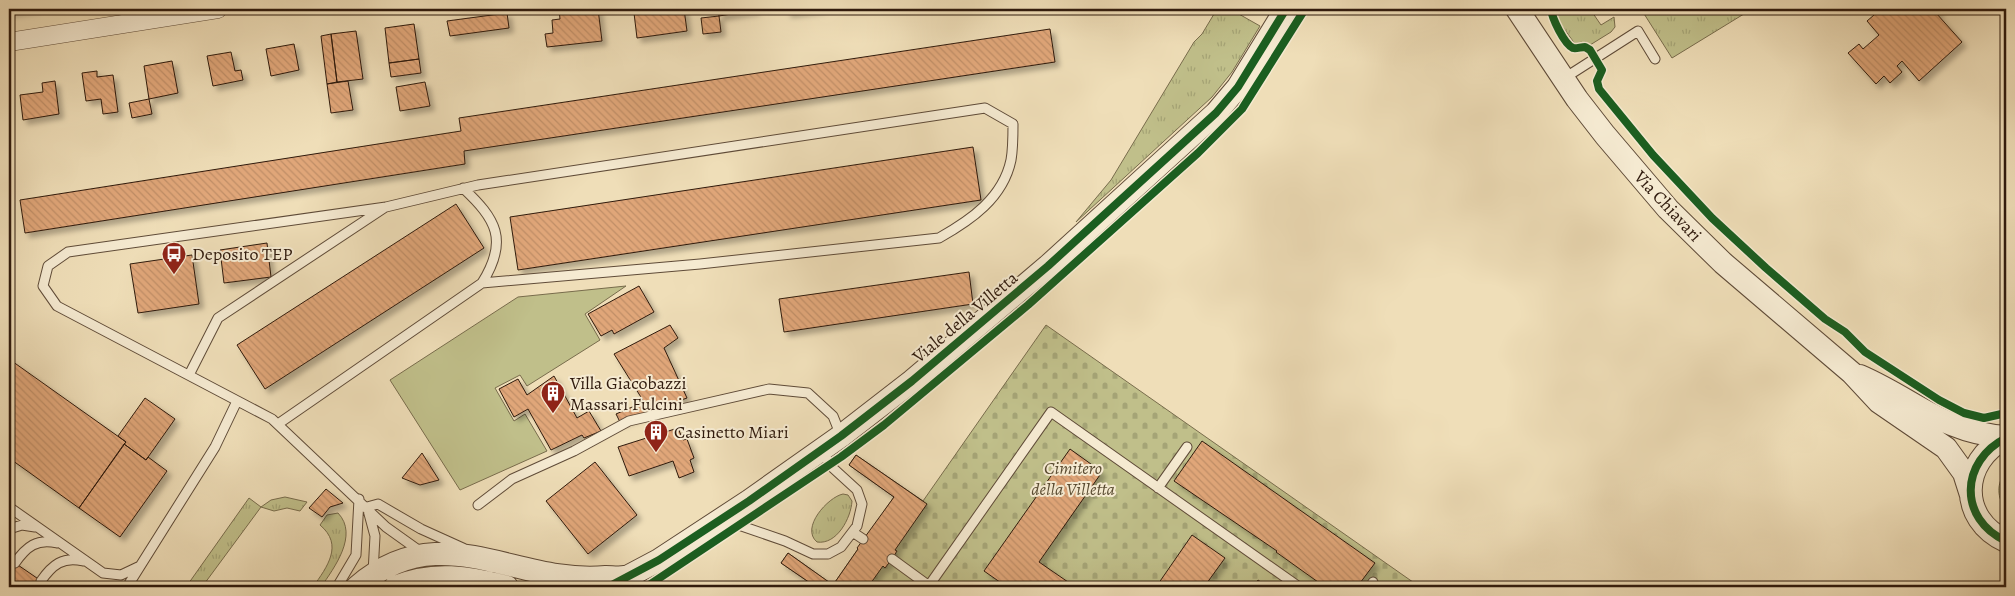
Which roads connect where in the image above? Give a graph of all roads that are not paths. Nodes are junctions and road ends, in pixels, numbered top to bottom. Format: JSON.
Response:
{"nodes":[{"id":1,"x":218,"y":9,"type":"edge"},
{"id":2,"x":1286,"y":9,"type":"edge"},
{"id":3,"x":1517,"y":9,"type":"edge"},
{"id":4,"x":9,"y":42,"type":"edge"},
{"id":5,"x":1655,"y":59,"type":"dead end"},
{"id":6,"x":1563,"y":79,"type":"junction"},
{"id":7,"x":463,"y":188,"type":"junction"},
{"id":8,"x":386,"y":206,"type":"junction"},
{"id":9,"x":482,"y":282,"type":"junction"},
{"id":10,"x":1852,"y":373,"type":"junction"},
{"id":11,"x":189,"y":375,"type":"junction"},
{"id":12,"x":237,"y":401,"type":"junction"},
{"id":13,"x":278,"y":424,"type":"junction"},
{"id":14,"x":841,"y":436,"type":"junction"},
{"id":15,"x":2006,"y":438,"type":"edge"},
{"id":16,"x":1187,"y":447,"type":"dead end"},
{"id":17,"x":821,"y":451,"type":"junction"},
{"id":18,"x":1158,"y":488,"type":"junction"},
{"id":19,"x":1971,"y":495,"type":"junction"},
{"id":20,"x":359,"y":500,"type":"junction"},
{"id":21,"x":478,"y":505,"type":"dead end"},
{"id":22,"x":9,"y":507,"type":"edge"},
{"id":23,"x":367,"y":507,"type":"junction"},
{"id":24,"x":722,"y":520,"type":"junction"},
{"id":25,"x":9,"y":529,"type":"edge"},
{"id":26,"x":42,"y":531,"type":"junction"},
{"id":27,"x":854,"y":533,"type":"junction"},
{"id":28,"x":863,"y":539,"type":"dead end"},
{"id":29,"x":2006,"y":541,"type":"edge"},
{"id":30,"x":64,"y":546,"type":"junction"},
{"id":31,"x":146,"y":558,"type":"junction"},
{"id":32,"x":892,"y":559,"type":"dead end"},
{"id":33,"x":15,"y":563,"type":"dead end"},
{"id":34,"x":436,"y":563,"type":"junction"},
{"id":35,"x":506,"y":563,"type":"junction"},
{"id":36,"x":89,"y":565,"type":"junction"},
{"id":37,"x":465,"y":577,"type":"junction"},
{"id":38,"x":41,"y":581,"type":"dead end"},
{"id":39,"x":617,"y":582,"type":"edge"},
{"id":40,"x":366,"y":583,"type":"edge"},
{"id":41,"x":929,"y":586,"type":"edge"},
{"id":42,"x":127,"y":587,"type":"edge"},
{"id":43,"x":337,"y":587,"type":"edge"},
{"id":44,"x":396,"y":587,"type":"edge"},
{"id":45,"x":507,"y":587,"type":"edge"},
{"id":46,"x":1300,"y":587,"type":"edge"}],
"edges":[{"from":1,"to":4,"type":"street"},
{"from":2,"to":14,"type":"street","name":"Viale della Villetta"},
{"from":3,"to":6,"type":"street","name":"Via Chiavari"},
{"from":5,"to":6,"type":"lane"},
{"from":6,"to":10,"type":"street","name":"Via Chiavari"},
{"from":7,"to":8,"type":"lane"},
{"from":7,"to":9,"type":"lane"},
{"from":7,"to":9,"type":"lane"},
{"from":8,"to":11,"type":"lane"},
{"from":8,"to":11,"type":"lane"},
{"from":9,"to":13,"type":"lane"},
{"from":10,"to":15,"type":"street","name":"Via Chiavari"},
{"from":10,"to":19,"type":"street","name":"Via Chiavari"},
{"from":11,"to":12,"type":"lane"},
{"from":12,"to":13,"type":"lane"},
{"from":12,"to":31,"type":"lane"},
{"from":13,"to":20,"type":"lane"},
{"from":14,"to":17,"type":"street","name":"Viale della Villetta"},
{"from":14,"to":21,"type":"lane"},
{"from":15,"to":19,"type":"street"},
{"from":16,"to":18,"type":"lane"},
{"from":17,"to":24,"type":"street","name":"Viale della Villetta"},
{"from":17,"to":27,"type":"lane"},
{"from":18,"to":41,"type":"lane"},
{"from":18,"to":46,"type":"lane"},
{"from":19,"to":29,"type":"street","name":"Via Chiavari"},
{"from":20,"to":23,"type":"lane"},
{"from":20,"to":43,"type":"lane"},
{"from":22,"to":26,"type":"lane"},
{"from":23,"to":34,"type":"lane"},
{"from":23,"to":35,"type":"lane"},
{"from":23,"to":40,"type":"lane"},
{"from":24,"to":27,"type":"lane"},
{"from":24,"to":39,"type":"street","name":"Viale della Villetta"},
{"from":25,"to":26,"type":"lane"},
{"from":26,"to":30,"type":"lane"},
{"from":27,"to":28,"type":"lane"},
{"from":30,"to":33,"type":"lane"},
{"from":30,"to":36,"type":"lane"},
{"from":31,"to":36,"type":"lane"},
{"from":31,"to":42,"type":"lane"},
{"from":32,"to":41,"type":"lane"},
{"from":34,"to":35,"type":"street","name":"Viale della Villetta"},
{"from":34,"to":37,"type":"lane"},
{"from":34,"to":40,"type":"street","name":"Viale della Villetta"},
{"from":35,"to":39,"type":"street","name":"Viale della Villetta"},
{"from":36,"to":38,"type":"lane"},
{"from":37,"to":44,"type":"street"},
{"from":37,"to":45,"type":"street"}]}
